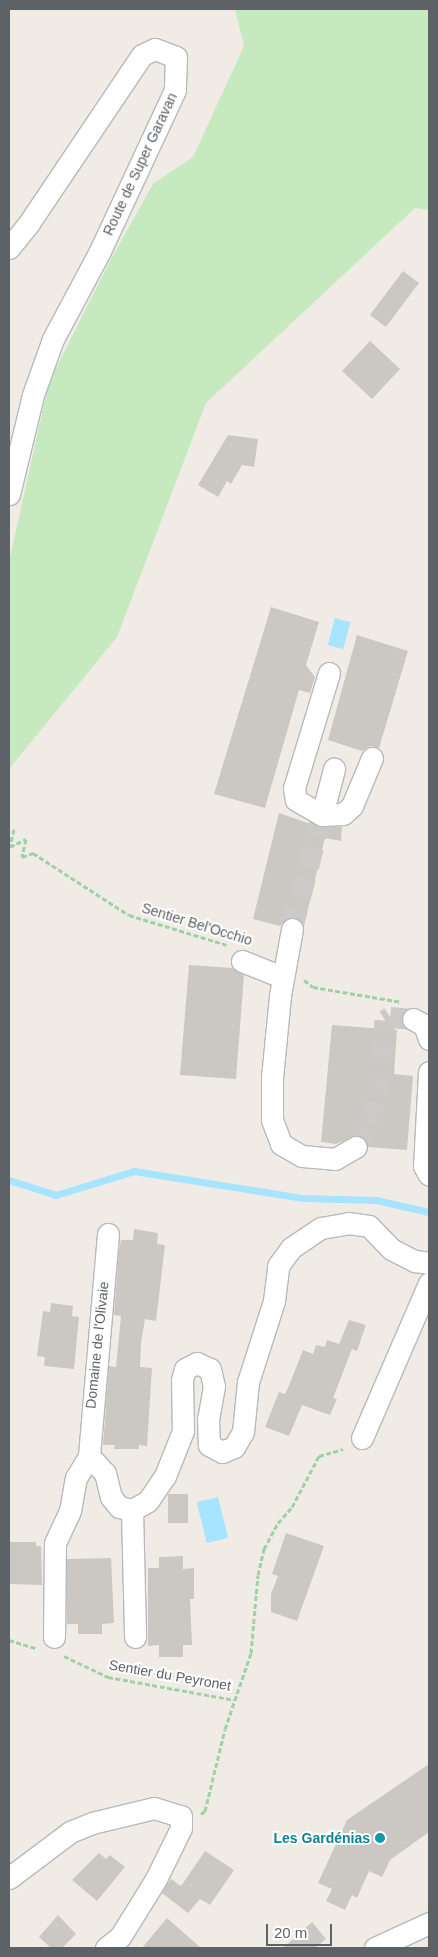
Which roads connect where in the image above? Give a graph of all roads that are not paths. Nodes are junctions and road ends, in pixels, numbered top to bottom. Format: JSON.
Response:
{"nodes":[{"id":1,"x":9,"y":248,"type":"edge"},
{"id":2,"x":9,"y":494,"type":"edge"},
{"id":3,"x":329,"y":673,"type":"dead end"},
{"id":4,"x":372,"y":758,"type":"dead end"},
{"id":5,"x":334,"y":769,"type":"dead end"},
{"id":6,"x":322,"y":815,"type":"junction"},
{"id":7,"x":292,"y":929,"type":"tunnel mouth"},
{"id":8,"x":236,"y":954,"type":"road end"},
{"id":9,"x":283,"y":971,"type":"junction"},
{"id":10,"x":412,"y":1011,"type":"road end"},
{"id":11,"x":429,"y":1039,"type":"edge"},
{"id":12,"x":429,"y":1072,"type":"edge"},
{"id":13,"x":356,"y":1147,"type":"tunnel mouth"},
{"id":14,"x":429,"y":1175,"type":"edge"},
{"id":15,"x":108,"y":1234,"type":"dead end"},
{"id":16,"x":429,"y":1263,"type":"edge"},
{"id":17,"x":429,"y":1284,"type":"edge"},
{"id":18,"x":362,"y":1438,"type":"road end"},
{"id":19,"x":89,"y":1456,"type":"junction"},
{"id":20,"x":132,"y":1510,"type":"junction"},
{"id":21,"x":135,"y":1637,"type":"dead end"},
{"id":22,"x":52,"y":1647,"type":"road end"},
{"id":23,"x":9,"y":1878,"type":"edge"},
{"id":24,"x":429,"y":1923,"type":"edge"},
{"id":25,"x":106,"y":1948,"type":"edge"},
{"id":26,"x":375,"y":1948,"type":"edge"}],
"edges":[{"from":1,"to":2,"type":"street","name":"Route de Super Garavan"},
{"from":3,"to":6,"type":"street"},
{"from":4,"to":6,"type":"street"},
{"from":5,"to":6,"type":"street"},
{"from":7,"to":9,"type":"street"},
{"from":8,"to":9,"type":"street"},
{"from":9,"to":13,"type":"street"},
{"from":10,"to":11,"type":"street"},
{"from":12,"to":14,"type":"street"},
{"from":15,"to":19,"type":"street","name":"Domaine de l'Olivaie"},
{"from":16,"to":20,"type":"street"},
{"from":17,"to":18,"type":"street"},
{"from":19,"to":20,"type":"street"},
{"from":19,"to":22,"type":"street","name":"Domaine de l'Olivaie"},
{"from":20,"to":21,"type":"street"},
{"from":23,"to":25,"type":"street"},
{"from":24,"to":26,"type":"street"}]}
